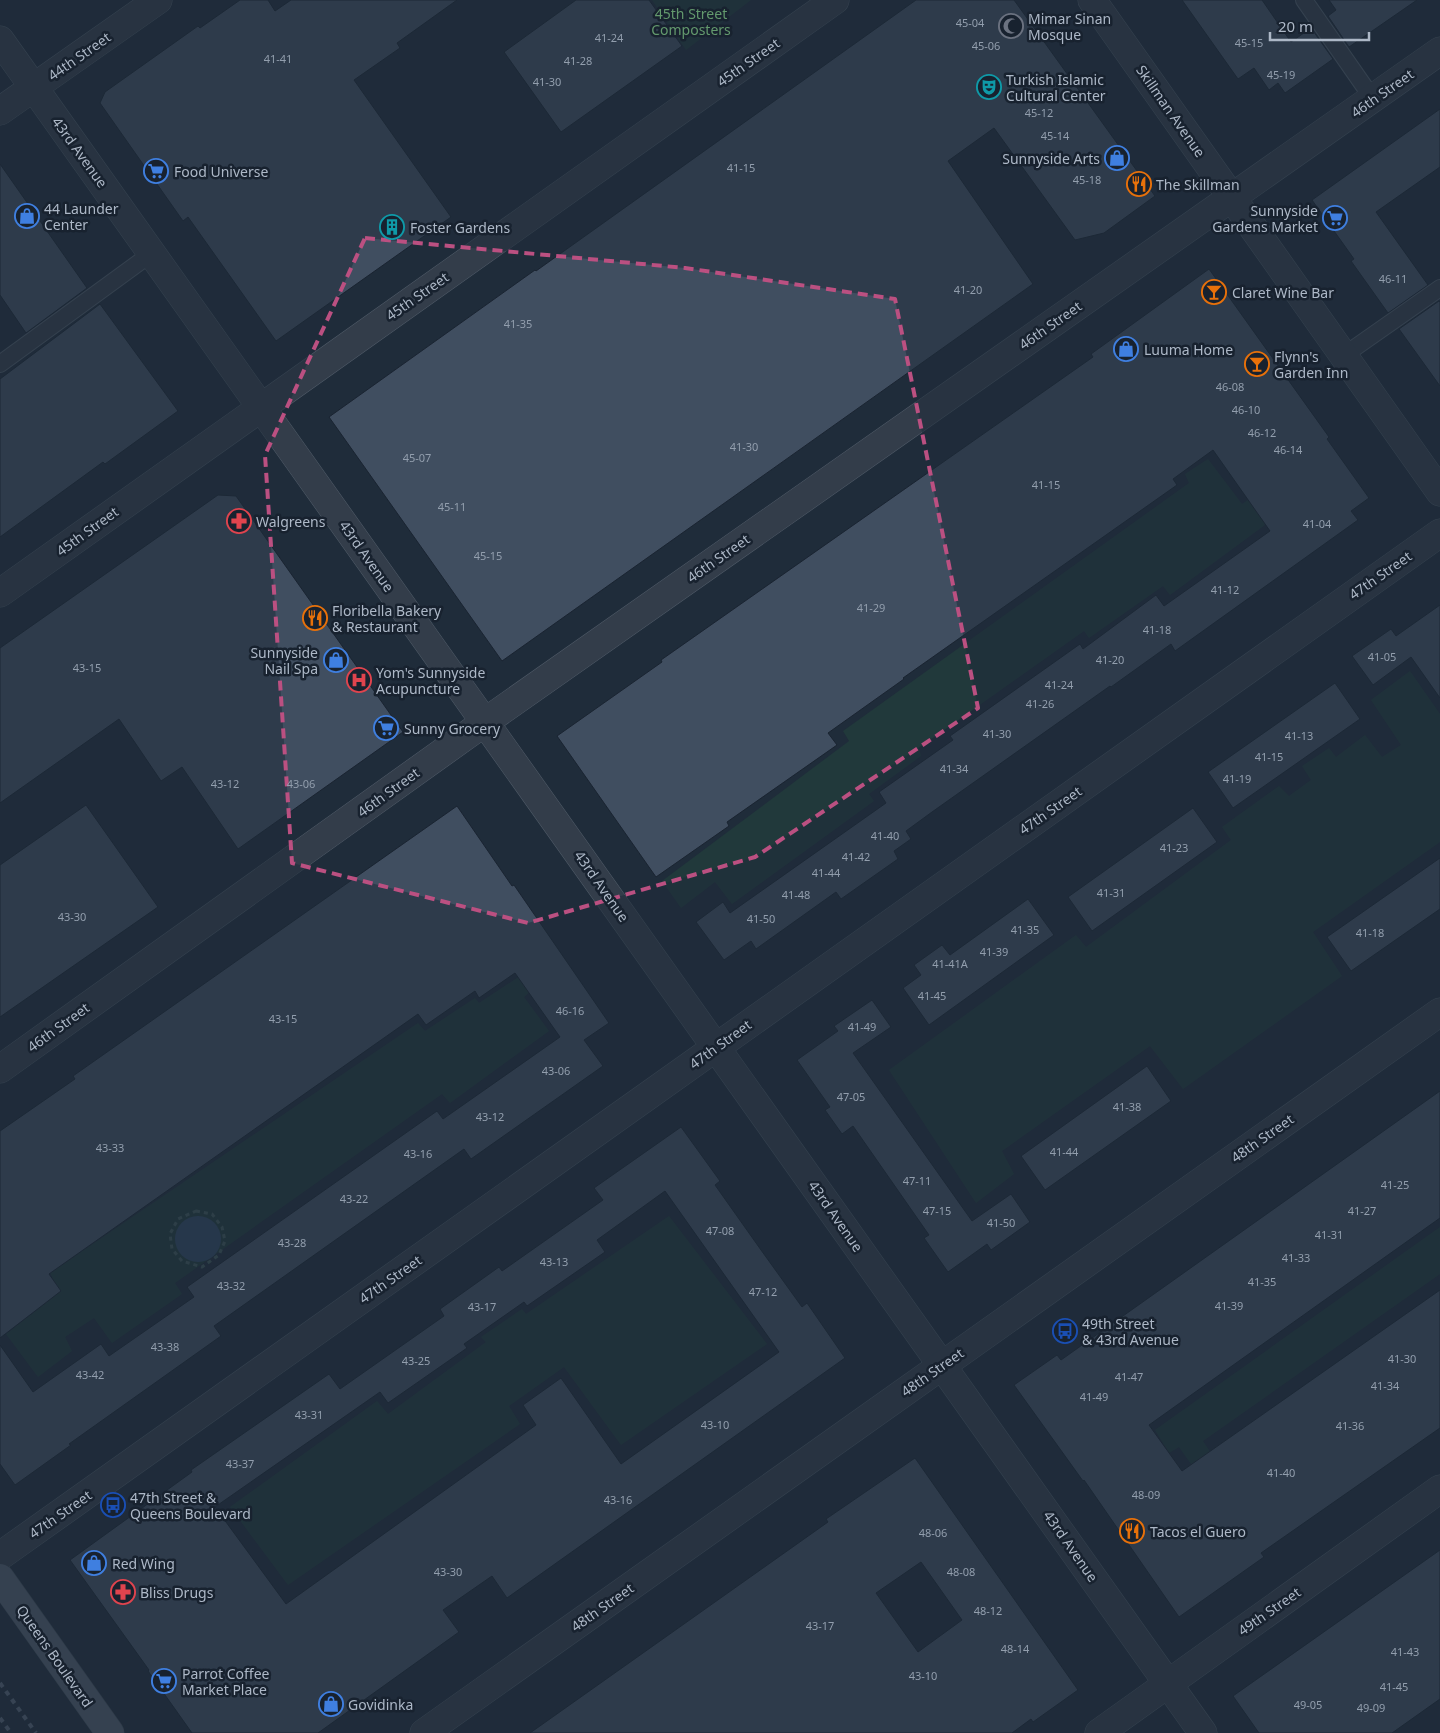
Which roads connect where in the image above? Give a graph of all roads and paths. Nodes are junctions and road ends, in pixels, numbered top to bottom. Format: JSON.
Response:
{"nodes":[{"id":1,"x":158,"y":0,"type":"edge"},
{"id":2,"x":835,"y":0,"type":"edge"},
{"id":3,"x":1092,"y":0,"type":"edge"},
{"id":4,"x":1304,"y":0,"type":"edge"},
{"id":5,"x":0,"y":40,"type":"edge"},
{"id":6,"x":1440,"y":51,"type":"edge"},
{"id":7,"x":34,"y":88,"type":"junction"},
{"id":8,"x":1373,"y":99,"type":"junction"},
{"id":9,"x":0,"y":111,"type":"edge"},
{"id":10,"x":1231,"y":197,"type":"junction"},
{"id":11,"x":152,"y":253,"type":"junction"},
{"id":12,"x":1440,"y":288,"type":"edge"},
{"id":13,"x":1344,"y":356,"type":"junction"},
{"id":14,"x":0,"y":364,"type":"edge"},
{"id":15,"x":261,"y":406,"type":"junction"},
{"id":16,"x":1440,"y":492,"type":"edge"},
{"id":17,"x":1440,"y":532,"type":"edge"},
{"id":18,"x":0,"y":593,"type":"edge"},
{"id":19,"x":485,"y":722,"type":"junction"},
{"id":20,"x":1440,"y":1012,"type":"edge"},
{"id":21,"x":716,"y":1047,"type":"junction"},
{"id":22,"x":0,"y":1069,"type":"edge"},
{"id":23,"x":212,"y":1214,"type":"joint"},
{"id":24,"x":942,"y":1365,"type":"junction"},
{"id":25,"x":1440,"y":1490,"type":"edge"},
{"id":26,"x":0,"y":1556,"type":"edge"},
{"id":27,"x":0,"y":1578,"type":"edge"},
{"id":28,"x":1168,"y":1683,"type":"junction"},
{"id":29,"x":110,"y":1733,"type":"edge"},
{"id":30,"x":424,"y":1733,"type":"edge"},
{"id":31,"x":1099,"y":1733,"type":"edge"},
{"id":32,"x":1203,"y":1733,"type":"edge"}],
"edges":[{"from":1,"to":7,"type":"street","name":"44th Street"},
{"from":2,"to":15,"type":"street","name":"45th Street"},
{"from":3,"to":10,"type":"street","name":"Skillman Avenue"},
{"from":4,"to":8,"type":"lane"},
{"from":5,"to":7,"type":"street","name":"43rd Avenue"},
{"from":6,"to":8,"type":"street","name":"46th Street"},
{"from":7,"to":9,"type":"street","name":"44th Street"},
{"from":7,"to":11,"type":"street","name":"43rd Avenue"},
{"from":8,"to":10,"type":"street","name":"46th Street"},
{"from":10,"to":13,"type":"street","name":"Skillman Avenue"},
{"from":10,"to":19,"type":"street","name":"46th Street"},
{"from":11,"to":14,"type":"lane"},
{"from":11,"to":15,"type":"street","name":"43rd Avenue"},
{"from":12,"to":13,"type":"lane"},
{"from":13,"to":16,"type":"street","name":"Skillman Avenue"},
{"from":15,"to":18,"type":"street","name":"45th Street"},
{"from":15,"to":19,"type":"street","name":"43rd Avenue"},
{"from":17,"to":21,"type":"street","name":"47th Street"},
{"from":19,"to":21,"type":"street","name":"43rd Avenue"},
{"from":19,"to":22,"type":"street","name":"46th Street"},
{"from":20,"to":24,"type":"street","name":"48th Street"},
{"from":21,"to":24,"type":"street","name":"43rd Avenue"},
{"from":21,"to":26,"type":"street","name":"47th Street"},
{"from":23,"to":23,"type":"path"},
{"from":24,"to":28,"type":"street","name":"43rd Avenue"},
{"from":24,"to":30,"type":"street","name":"48th Street"},
{"from":25,"to":28,"type":"street","name":"49th Street"},
{"from":27,"to":29,"type":"main road","name":"Queens Boulevard"},
{"from":28,"to":31,"type":"street","name":"49th Street"},
{"from":28,"to":32,"type":"street","name":"43rd Avenue"}]}
